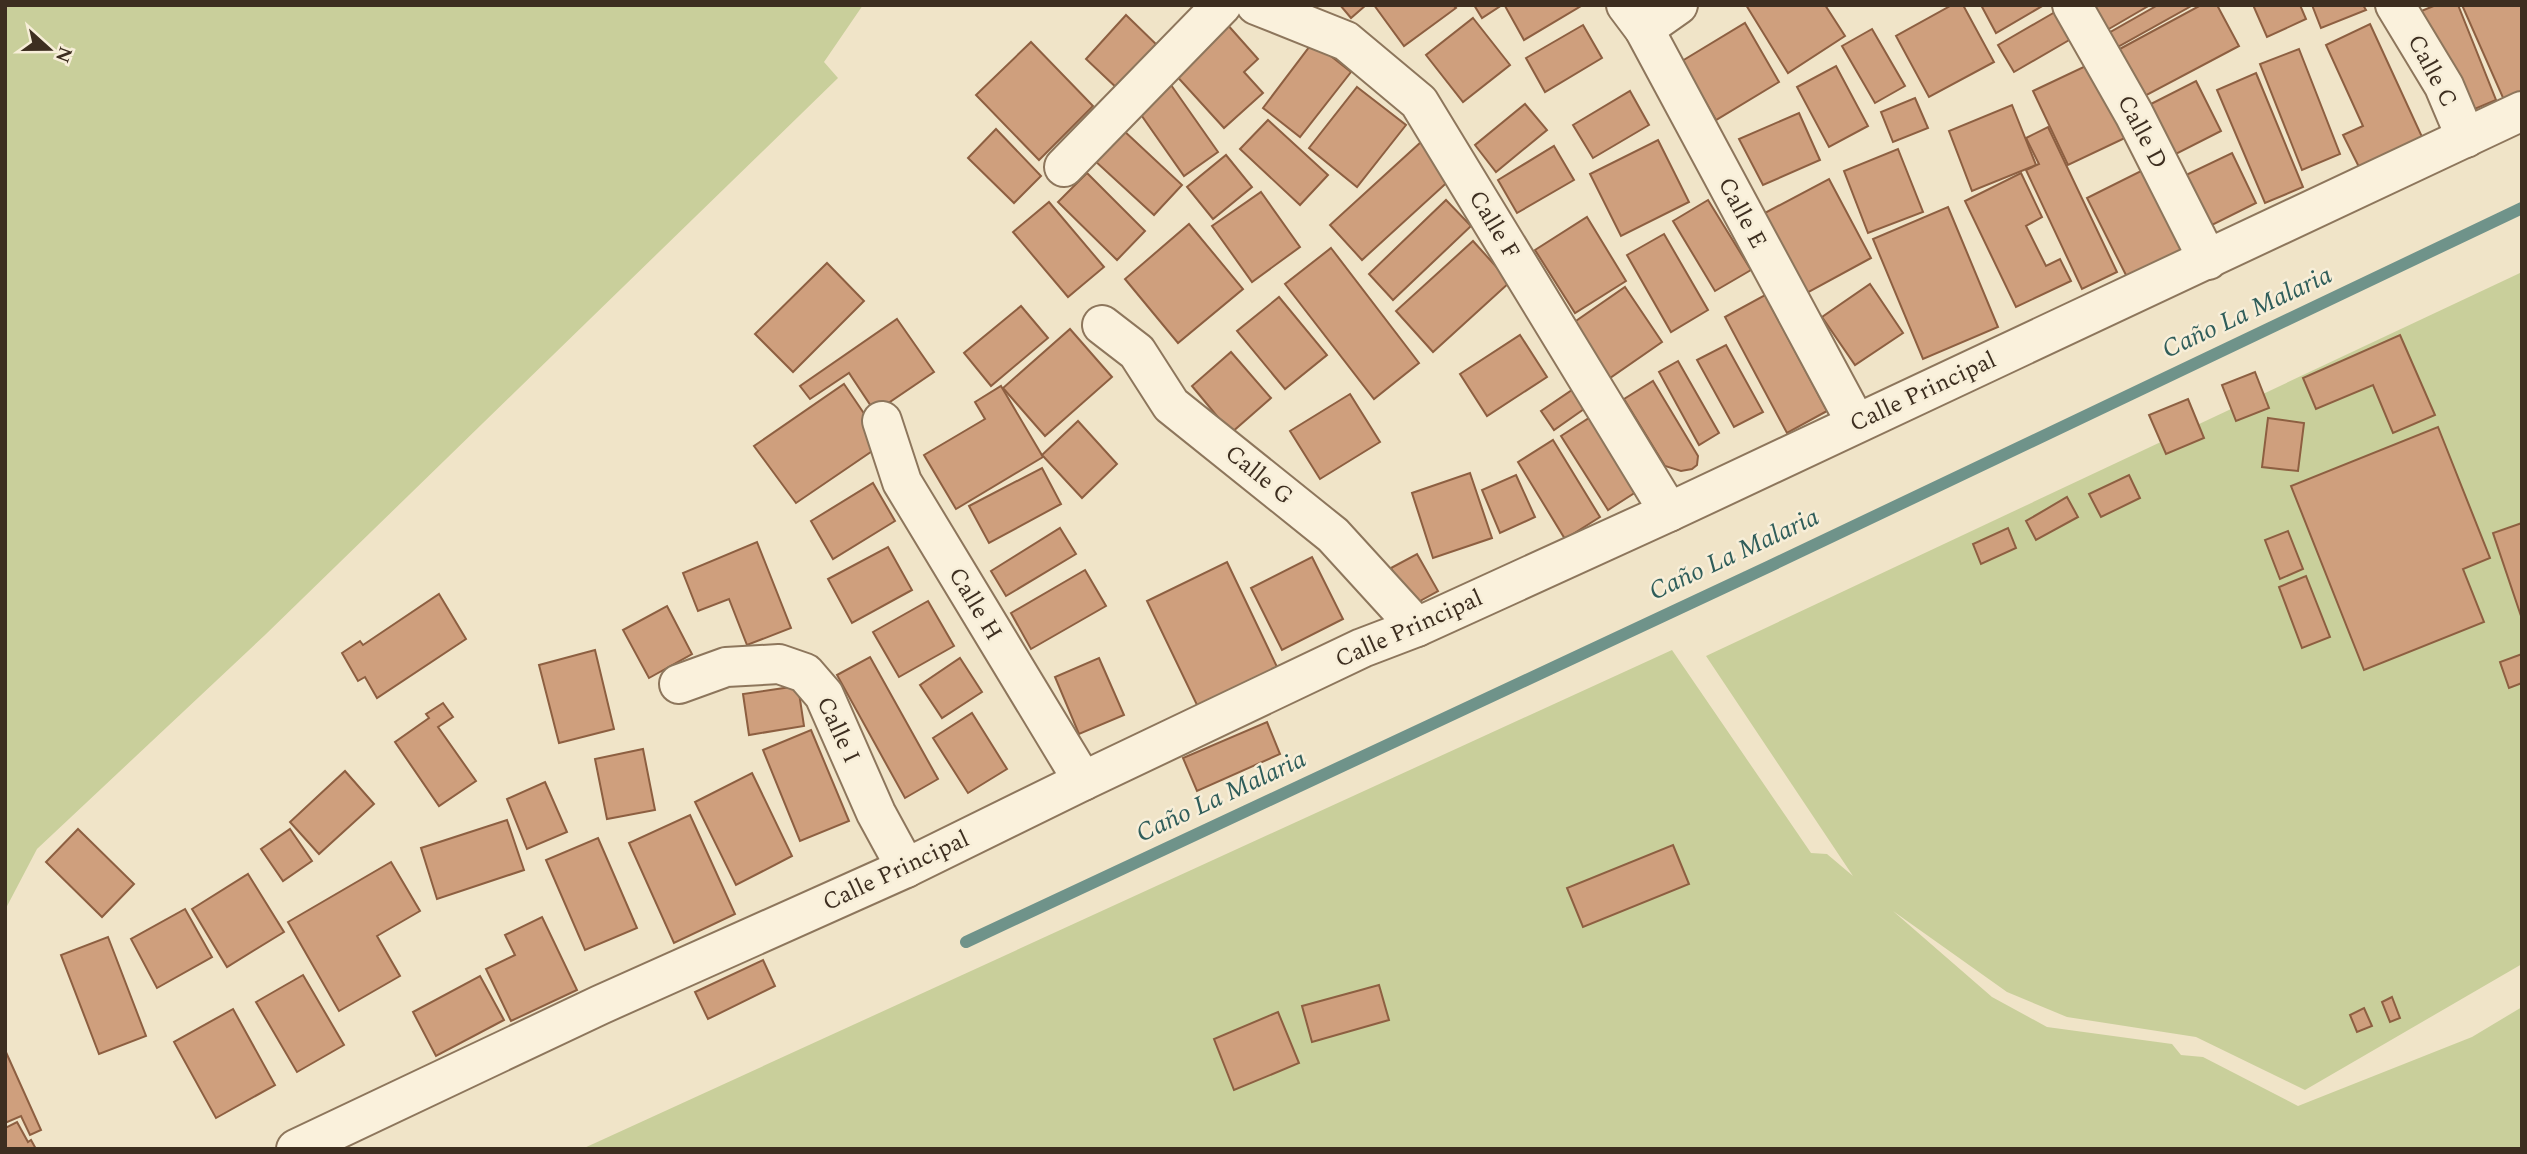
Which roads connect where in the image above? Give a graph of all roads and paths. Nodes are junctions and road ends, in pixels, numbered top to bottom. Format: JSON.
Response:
{"nodes":[{"id":1,"x":1222,"y":5,"type":"edge"},
{"id":2,"x":1678,"y":5,"type":"edge"},
{"id":3,"x":2072,"y":5,"type":"edge"},
{"id":4,"x":2395,"y":5,"type":"edge"},
{"id":5,"x":1256,"y":6,"type":"edge"},
{"id":6,"x":1635,"y":17,"type":"edge"},
{"id":7,"x":2522,"y":111,"type":"edge"},
{"id":8,"x":2466,"y":138,"type":"junction"},
{"id":9,"x":1064,"y":167,"type":"dead end"},
{"id":10,"x":2208,"y":260,"type":"junction"},
{"id":11,"x":1102,"y":325,"type":"dead end"},
{"id":12,"x":882,"y":421,"type":"dead end"},
{"id":13,"x":1856,"y":423,"type":"junction"},
{"id":14,"x":1669,"y":512,"type":"junction"},
{"id":15,"x":1417,"y":627,"type":"junction"},
{"id":16,"x":680,"y":684,"type":"dead end"},
{"id":17,"x":1083,"y":781,"type":"junction"},
{"id":18,"x":906,"y":868,"type":"junction"},
{"id":19,"x":296,"y":1149,"type":"edge"}],
"edges":[{"from":1,"to":9,"type":"street"},
{"from":2,"to":6,"type":"street"},
{"from":3,"to":10,"type":"street","name":"Calle D"},
{"from":4,"to":8,"type":"street","name":"Calle C"},
{"from":5,"to":14,"type":"street","name":"Calle F"},
{"from":6,"to":13,"type":"street","name":"Calle E"},
{"from":7,"to":8,"type":"street","name":"Calle Principal"},
{"from":8,"to":10,"type":"street","name":"Calle Principal"},
{"from":10,"to":13,"type":"street","name":"Calle Principal"},
{"from":11,"to":15,"type":"street","name":"Calle G"},
{"from":12,"to":17,"type":"street","name":"Calle H"},
{"from":13,"to":14,"type":"street","name":"Calle Principal"},
{"from":14,"to":15,"type":"street","name":"Calle Principal"},
{"from":15,"to":17,"type":"street","name":"Calle Principal"},
{"from":16,"to":18,"type":"street","name":"Calle I"},
{"from":17,"to":18,"type":"street","name":"Calle Principal"},
{"from":18,"to":19,"type":"street","name":"Calle Principal"}]}
